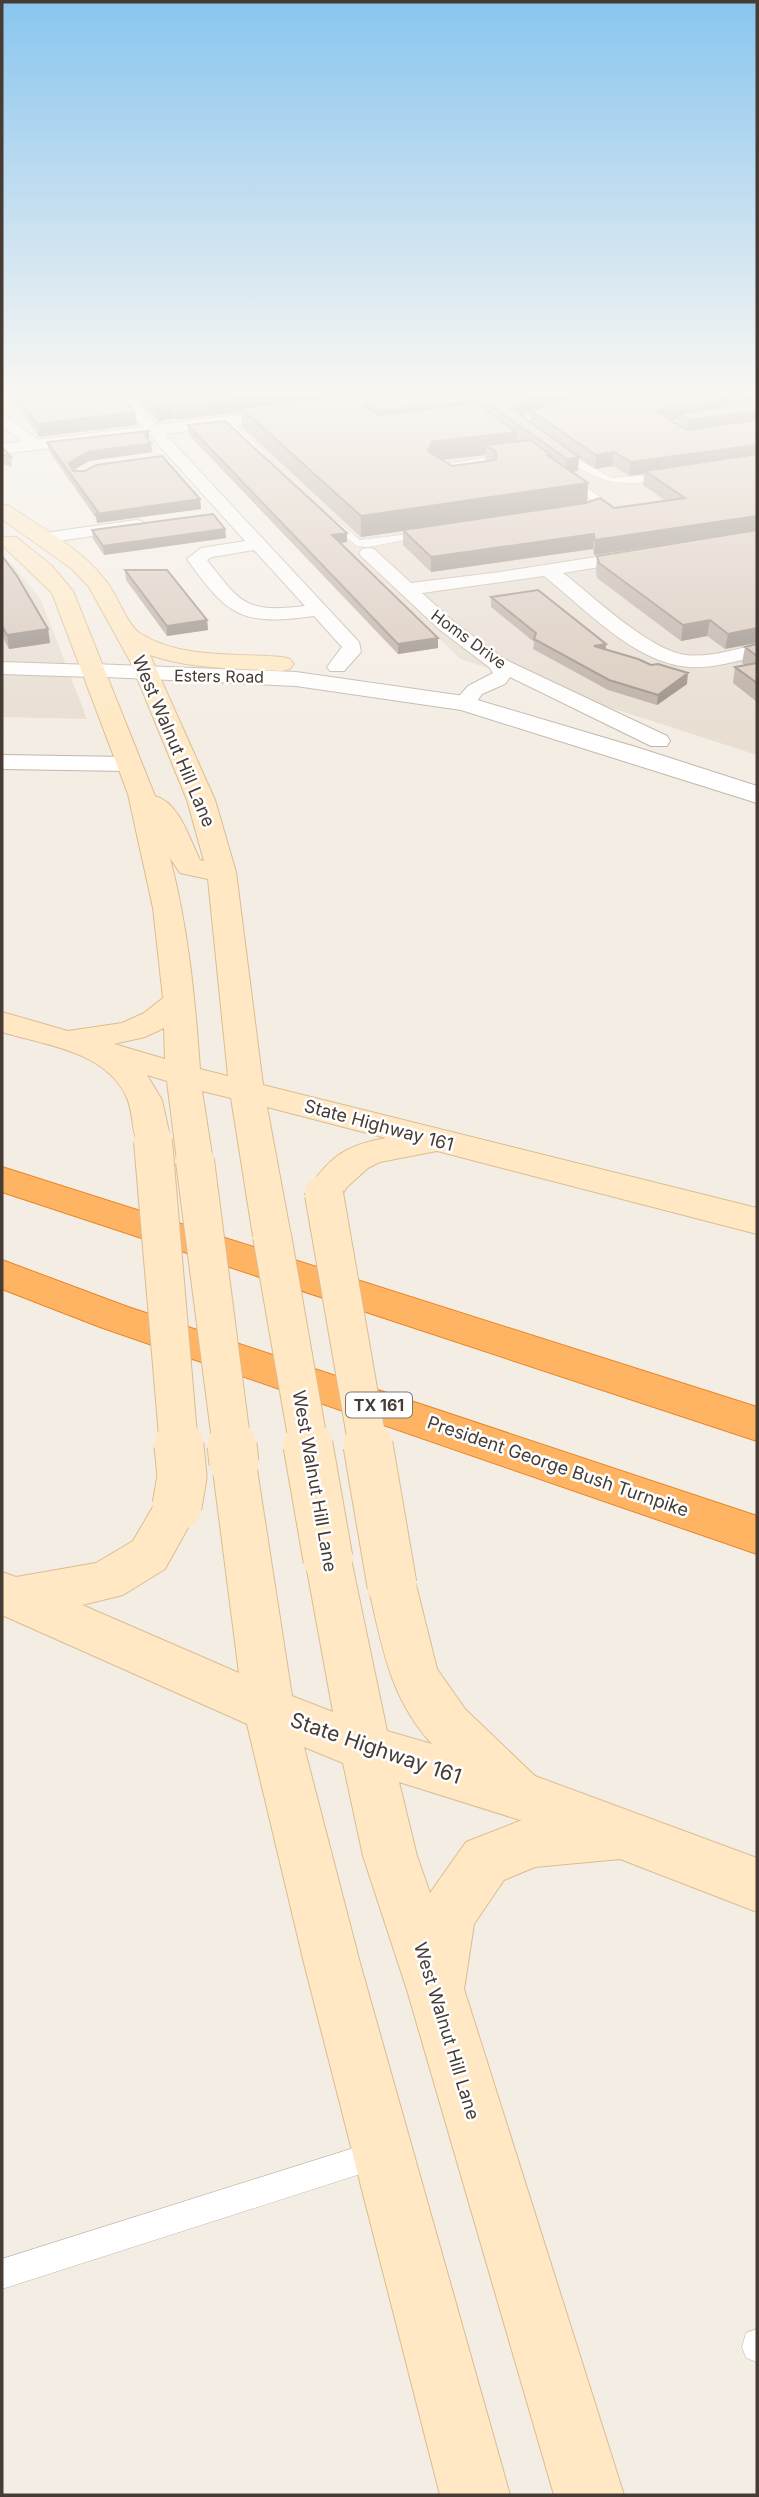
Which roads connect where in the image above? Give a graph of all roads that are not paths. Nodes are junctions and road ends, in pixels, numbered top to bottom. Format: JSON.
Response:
{"nodes":[{"id":1,"x":224,"y":509,"type":"edge"},
{"id":2,"x":600,"y":509,"type":"edge"},
{"id":3,"x":2,"y":510,"type":"edge"},
{"id":4,"x":320,"y":511,"type":"edge"},
{"id":5,"x":584,"y":512,"type":"edge"},
{"id":6,"x":228,"y":513,"type":"junction"},
{"id":7,"x":201,"y":516,"type":"edge"},
{"id":8,"x":160,"y":522,"type":"edge"},
{"id":9,"x":432,"y":534,"type":"edge"},
{"id":10,"x":2,"y":536,"type":"edge"},
{"id":11,"x":44,"y":538,"type":"junction"},
{"id":12,"x":257,"y":544,"type":"junction"},
{"id":13,"x":368,"y":553,"type":"dead end"},
{"id":14,"x":653,"y":554,"type":"edge"},
{"id":15,"x":548,"y":570,"type":"junction"},
{"id":16,"x":412,"y":594,"type":"junction"},
{"id":17,"x":319,"y":610,"type":"junction"},
{"id":18,"x":130,"y":638,"type":"junction"},
{"id":19,"x":757,"y":651,"type":"edge"},
{"id":20,"x":497,"y":663,"type":"junction"},
{"id":21,"x":282,"y":664,"type":"junction"},
{"id":22,"x":337,"y":667,"type":"junction"},
{"id":23,"x":2,"y":668,"type":"edge"},
{"id":24,"x":145,"y":669,"type":"junction"},
{"id":25,"x":93,"y":671,"type":"junction"},
{"id":26,"x":469,"y":696,"type":"junction"},
{"id":27,"x":659,"y":741,"type":"junction"},
{"id":28,"x":2,"y":762,"type":"edge"},
{"id":29,"x":128,"y":764,"type":"junction"},
{"id":30,"x":757,"y":773,"type":"edge"},
{"id":31,"x":141,"y":793,"type":"junction"},
{"id":32,"x":757,"y":795,"type":"edge"},
{"id":33,"x":222,"y":872,"type":"junction"},
{"id":34,"x":179,"y":1001,"type":"junction"},
{"id":35,"x":2,"y":1022,"type":"edge"},
{"id":36,"x":58,"y":1038,"type":"junction"},
{"id":37,"x":100,"y":1051,"type":"junction"},
{"id":38,"x":183,"y":1075,"type":"junction"},
{"id":39,"x":247,"y":1091,"type":"junction"},
{"id":40,"x":440,"y":1142,"type":"junction"},
{"id":41,"x":2,"y":1179,"type":"edge"},
{"id":42,"x":757,"y":1222,"type":"edge"},
{"id":43,"x":2,"y":1274,"type":"edge"},
{"id":44,"x":757,"y":1424,"type":"edge"},
{"id":45,"x":757,"y":1535,"type":"edge"},
{"id":46,"x":7,"y":1595,"type":"edge"},
{"id":47,"x":269,"y":1710,"type":"junction"},
{"id":48,"x":365,"y":1748,"type":"junction"},
{"id":49,"x":520,"y":1795,"type":"junction"},
{"id":50,"x":625,"y":1834,"type":"junction"},
{"id":51,"x":757,"y":1885,"type":"edge"},
{"id":52,"x":436,"y":1990,"type":"junction"},
{"id":53,"x":383,"y":2153,"type":"junction"},
{"id":54,"x":2,"y":2274,"type":"edge"},
{"id":55,"x":475,"y":2495,"type":"edge"},
{"id":56,"x":589,"y":2495,"type":"edge"}],
"edges":[{"from":1,"to":6,"type":"street"},
{"from":2,"to":5,"type":"lane"},
{"from":3,"to":11,"type":"main road","name":"West Walnut Hill Lane"},
{"from":4,"to":9,"type":"lane"},
{"from":6,"to":7,"type":"street"},
{"from":6,"to":12,"type":"street"},
{"from":8,"to":11,"type":"street"},
{"from":10,"to":25,"type":"main road"},
{"from":11,"to":18,"type":"main road","name":"West Walnut Hill Lane"},
{"from":12,"to":17,"type":"street"},
{"from":12,"to":17,"type":"street"},
{"from":13,"to":16,"type":"street","name":"Homs Drive"},
{"from":14,"to":15,"type":"street"},
{"from":15,"to":16,"type":"street"},
{"from":15,"to":19,"type":"street"},
{"from":16,"to":20,"type":"street","name":"Homs Drive"},
{"from":17,"to":22,"type":"street"},
{"from":18,"to":21,"type":"main road"},
{"from":18,"to":24,"type":"main road","name":"West Walnut Hill Lane"},
{"from":20,"to":26,"type":"street"},
{"from":20,"to":27,"type":"street","name":"Homs Drive"},
{"from":21,"to":22,"type":"street","name":"Esters Road"},
{"from":21,"to":24,"type":"street","name":"Esters Road"},
{"from":22,"to":26,"type":"street","name":"Esters Road"},
{"from":23,"to":25,"type":"street"},
{"from":24,"to":25,"type":"street","name":"Esters Road"},
{"from":24,"to":26,"type":"street","name":"Esters Road"},
{"from":24,"to":33,"type":"main road","name":"West Walnut Hill Lane"},
{"from":25,"to":29,"type":"main road"},
{"from":26,"to":27,"type":"street","name":"Esters Road"},
{"from":26,"to":32,"type":"street","name":"Esters Road"},
{"from":27,"to":30,"type":"street","name":"Esters Road"},
{"from":28,"to":29,"type":"street"},
{"from":29,"to":31,"type":"main road"},
{"from":31,"to":33,"type":"main road"},
{"from":31,"to":34,"type":"main road"},
{"from":33,"to":39,"type":"main road","name":"West Walnut Hill Lane"},
{"from":34,"to":36,"type":"main road"},
{"from":34,"to":38,"type":"main road"},
{"from":35,"to":36,"type":"main road","name":"State Highway 161"},
{"from":36,"to":37,"type":"main road","name":"State Highway 161"},
{"from":37,"to":38,"type":"main road","name":"State Highway 161"},
{"from":37,"to":46,"type":"main road","bridge":true},
{"from":38,"to":39,"type":"main road","name":"State Highway 161"},
{"from":38,"to":47,"type":"main road","bridge":true},
{"from":39,"to":40,"type":"main road","name":"State Highway 161"},
{"from":39,"to":48,"type":"main road","name":"West Walnut Hill Lane","bridge":true},
{"from":40,"to":42,"type":"main road","name":"State Highway 161"},
{"from":40,"to":49,"type":"main road","bridge":true},
{"from":41,"to":44,"type":"highway"},
{"from":43,"to":45,"type":"highway","name":"President George Bush Turnpike","number":"TX 161"},
{"from":46,"to":47,"type":"main road","name":"State Highway 161"},
{"from":47,"to":48,"type":"main road","name":"State Highway 161"},
{"from":47,"to":53,"type":"main road"},
{"from":48,"to":49,"type":"main road","name":"State Highway 161"},
{"from":48,"to":52,"type":"main road","name":"West Walnut Hill Lane"},
{"from":49,"to":50,"type":"main road","name":"State Highway 161"},
{"from":50,"to":51,"type":"main road","name":"State Highway 161"},
{"from":50,"to":52,"type":"main road"},
{"from":52,"to":56,"type":"main road","name":"West Walnut Hill Lane"},
{"from":53,"to":54,"type":"lane"},
{"from":53,"to":55,"type":"main road"}]}
